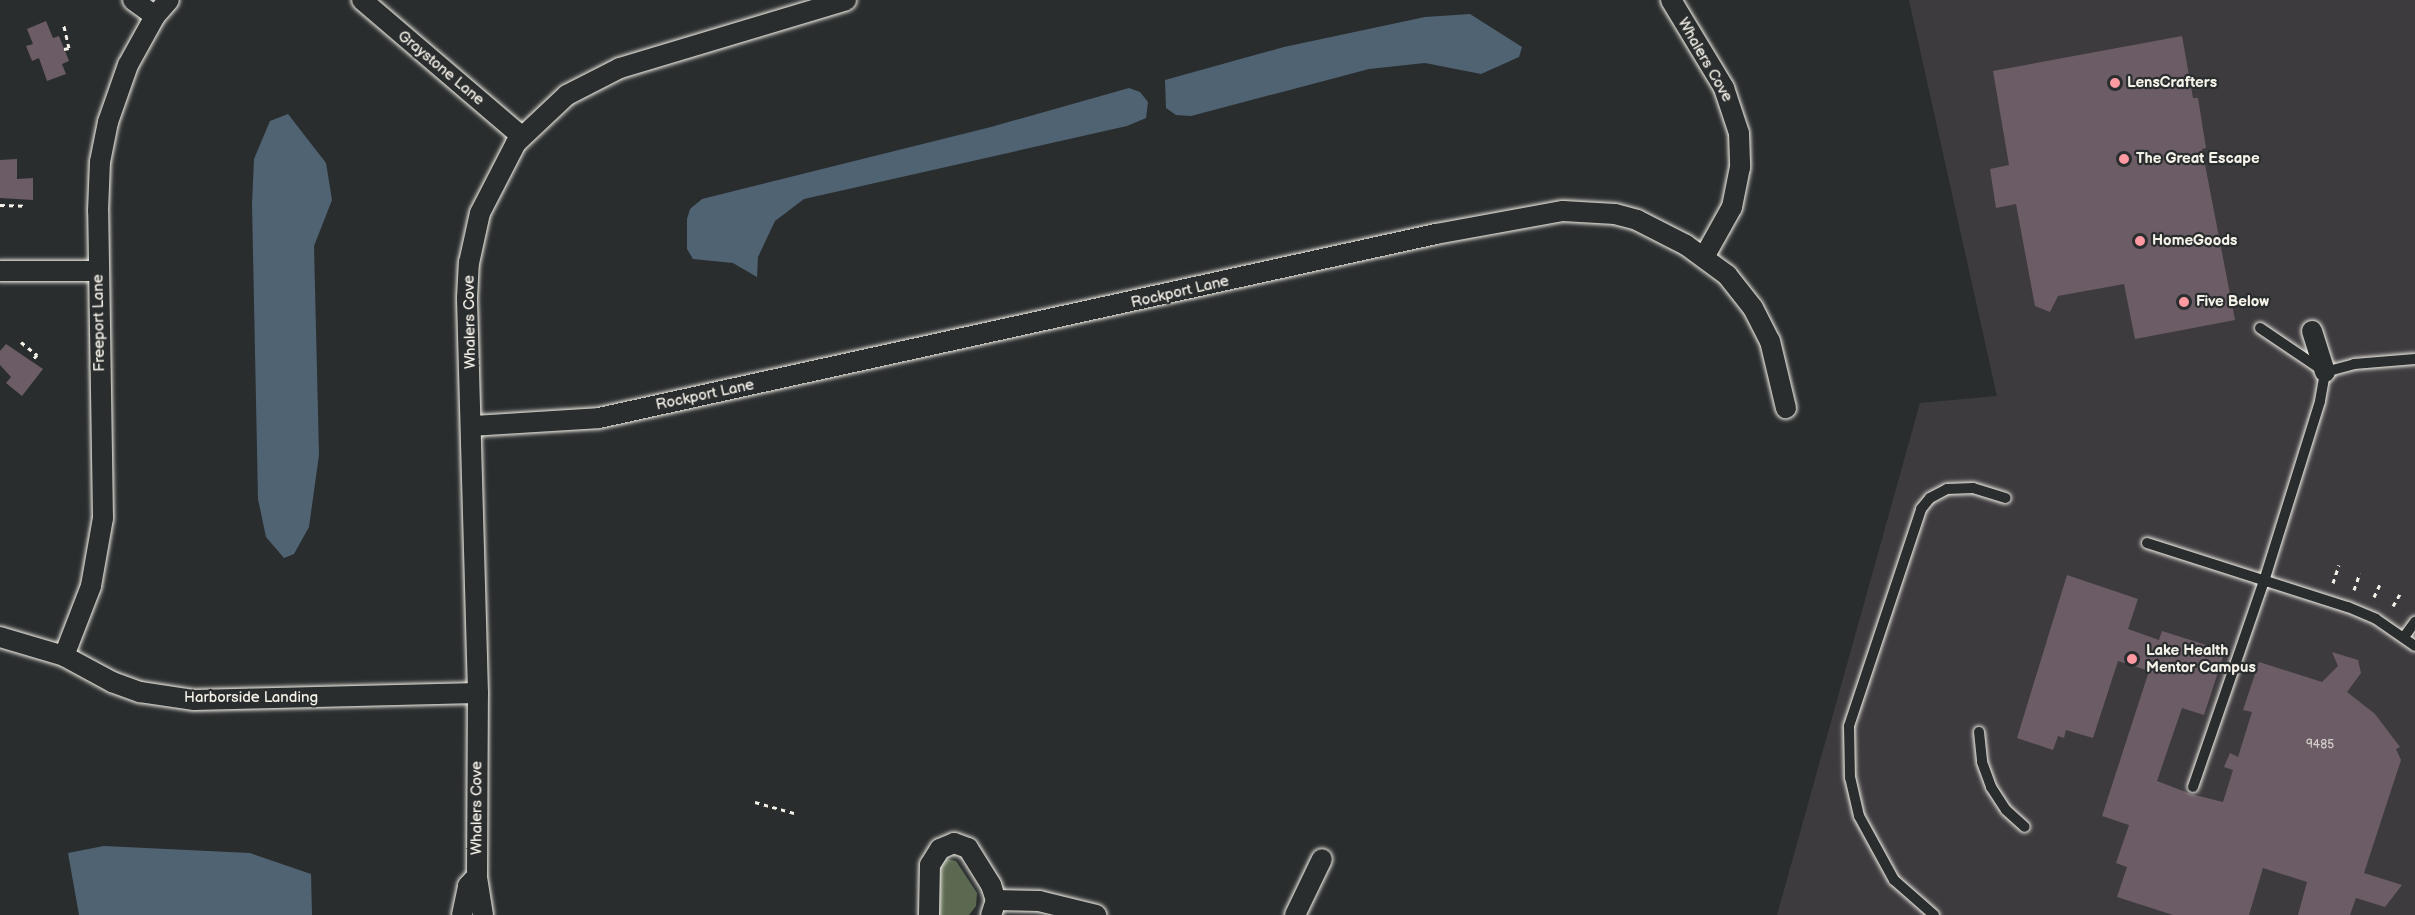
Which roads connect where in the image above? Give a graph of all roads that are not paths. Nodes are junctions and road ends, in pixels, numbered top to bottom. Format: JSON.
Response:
{"nodes":[{"id":1,"x":133,"y":0,"type":"edge"},
{"id":2,"x":169,"y":0,"type":"edge"},
{"id":3,"x":362,"y":0,"type":"edge"},
{"id":4,"x":846,"y":0,"type":"edge"},
{"id":5,"x":1671,"y":0,"type":"edge"},
{"id":6,"x":155,"y":16,"type":"junction"},
{"id":7,"x":521,"y":136,"type":"junction"},
{"id":8,"x":1704,"y":257,"type":"junction"},
{"id":9,"x":0,"y":271,"type":"edge"},
{"id":10,"x":99,"y":271,"type":"junction"},
{"id":11,"x":2260,"y":328,"type":"dead end"},
{"id":12,"x":2312,"y":331,"type":"dead end"},
{"id":13,"x":2415,"y":359,"type":"edge"},
{"id":14,"x":2325,"y":372,"type":"junction"},
{"id":15,"x":1786,"y":408,"type":"dead end"},
{"id":16,"x":472,"y":426,"type":"junction"},
{"id":17,"x":2006,"y":498,"type":"dead end"},
{"id":18,"x":2146,"y":543,"type":"dead end"},
{"id":19,"x":2265,"y":578,"type":"junction"},
{"id":20,"x":2415,"y":622,"type":"edge"},
{"id":21,"x":0,"y":637,"type":"edge"},
{"id":22,"x":2404,"y":637,"type":"junction"},
{"id":23,"x":2415,"y":646,"type":"edge"},
{"id":24,"x":64,"y":656,"type":"junction"},
{"id":25,"x":478,"y":693,"type":"junction"},
{"id":26,"x":1979,"y":732,"type":"dead end"},
{"id":27,"x":2193,"y":787,"type":"dead end"},
{"id":28,"x":2025,"y":826,"type":"dead end"},
{"id":29,"x":1322,"y":859,"type":"dead end"},
{"id":30,"x":477,"y":876,"type":"junction"},
{"id":31,"x":994,"y":908,"type":"edge"},
{"id":32,"x":462,"y":915,"type":"edge"},
{"id":33,"x":483,"y":915,"type":"edge"},
{"id":34,"x":929,"y":915,"type":"edge"},
{"id":35,"x":1096,"y":915,"type":"edge"},
{"id":36,"x":1295,"y":915,"type":"edge"},
{"id":37,"x":1934,"y":915,"type":"edge"}],
"edges":[{"from":1,"to":6,"type":"street"},
{"from":2,"to":6,"type":"street","name":"Freeport Lane"},
{"from":3,"to":7,"type":"street","name":"Graystone Lane"},
{"from":4,"to":7,"type":"street","name":"Whalers Cove"},
{"from":5,"to":8,"type":"street","name":"Whalers Cove"},
{"from":6,"to":10,"type":"street","name":"Freeport Lane"},
{"from":7,"to":16,"type":"street","name":"Whalers Cove"},
{"from":8,"to":15,"type":"street","name":"Rockport Lane"},
{"from":8,"to":16,"type":"street","name":"Rockport Lane"},
{"from":9,"to":10,"type":"street"},
{"from":10,"to":24,"type":"street","name":"Freeport Lane"},
{"from":11,"to":14,"type":"lane"},
{"from":12,"to":14,"type":"street"},
{"from":13,"to":14,"type":"lane"},
{"from":14,"to":19,"type":"lane"},
{"from":16,"to":25,"type":"street","name":"Whalers Cove"},
{"from":17,"to":37,"type":"lane"},
{"from":18,"to":19,"type":"lane"},
{"from":19,"to":22,"type":"lane"},
{"from":19,"to":27,"type":"lane"},
{"from":20,"to":22,"type":"lane"},
{"from":21,"to":24,"type":"street","name":"Harborside Landing"},
{"from":22,"to":23,"type":"lane"},
{"from":24,"to":25,"type":"street","name":"Harborside Landing"},
{"from":25,"to":30,"type":"street","name":"Whalers Cove"},
{"from":26,"to":28,"type":"lane"},
{"from":29,"to":36,"type":"street"},
{"from":30,"to":32,"type":"street","name":"Whalers Cove"},
{"from":30,"to":33,"type":"street","name":"Whalers Cove"},
{"from":31,"to":34,"type":"street"},
{"from":31,"to":35,"type":"street"}]}
